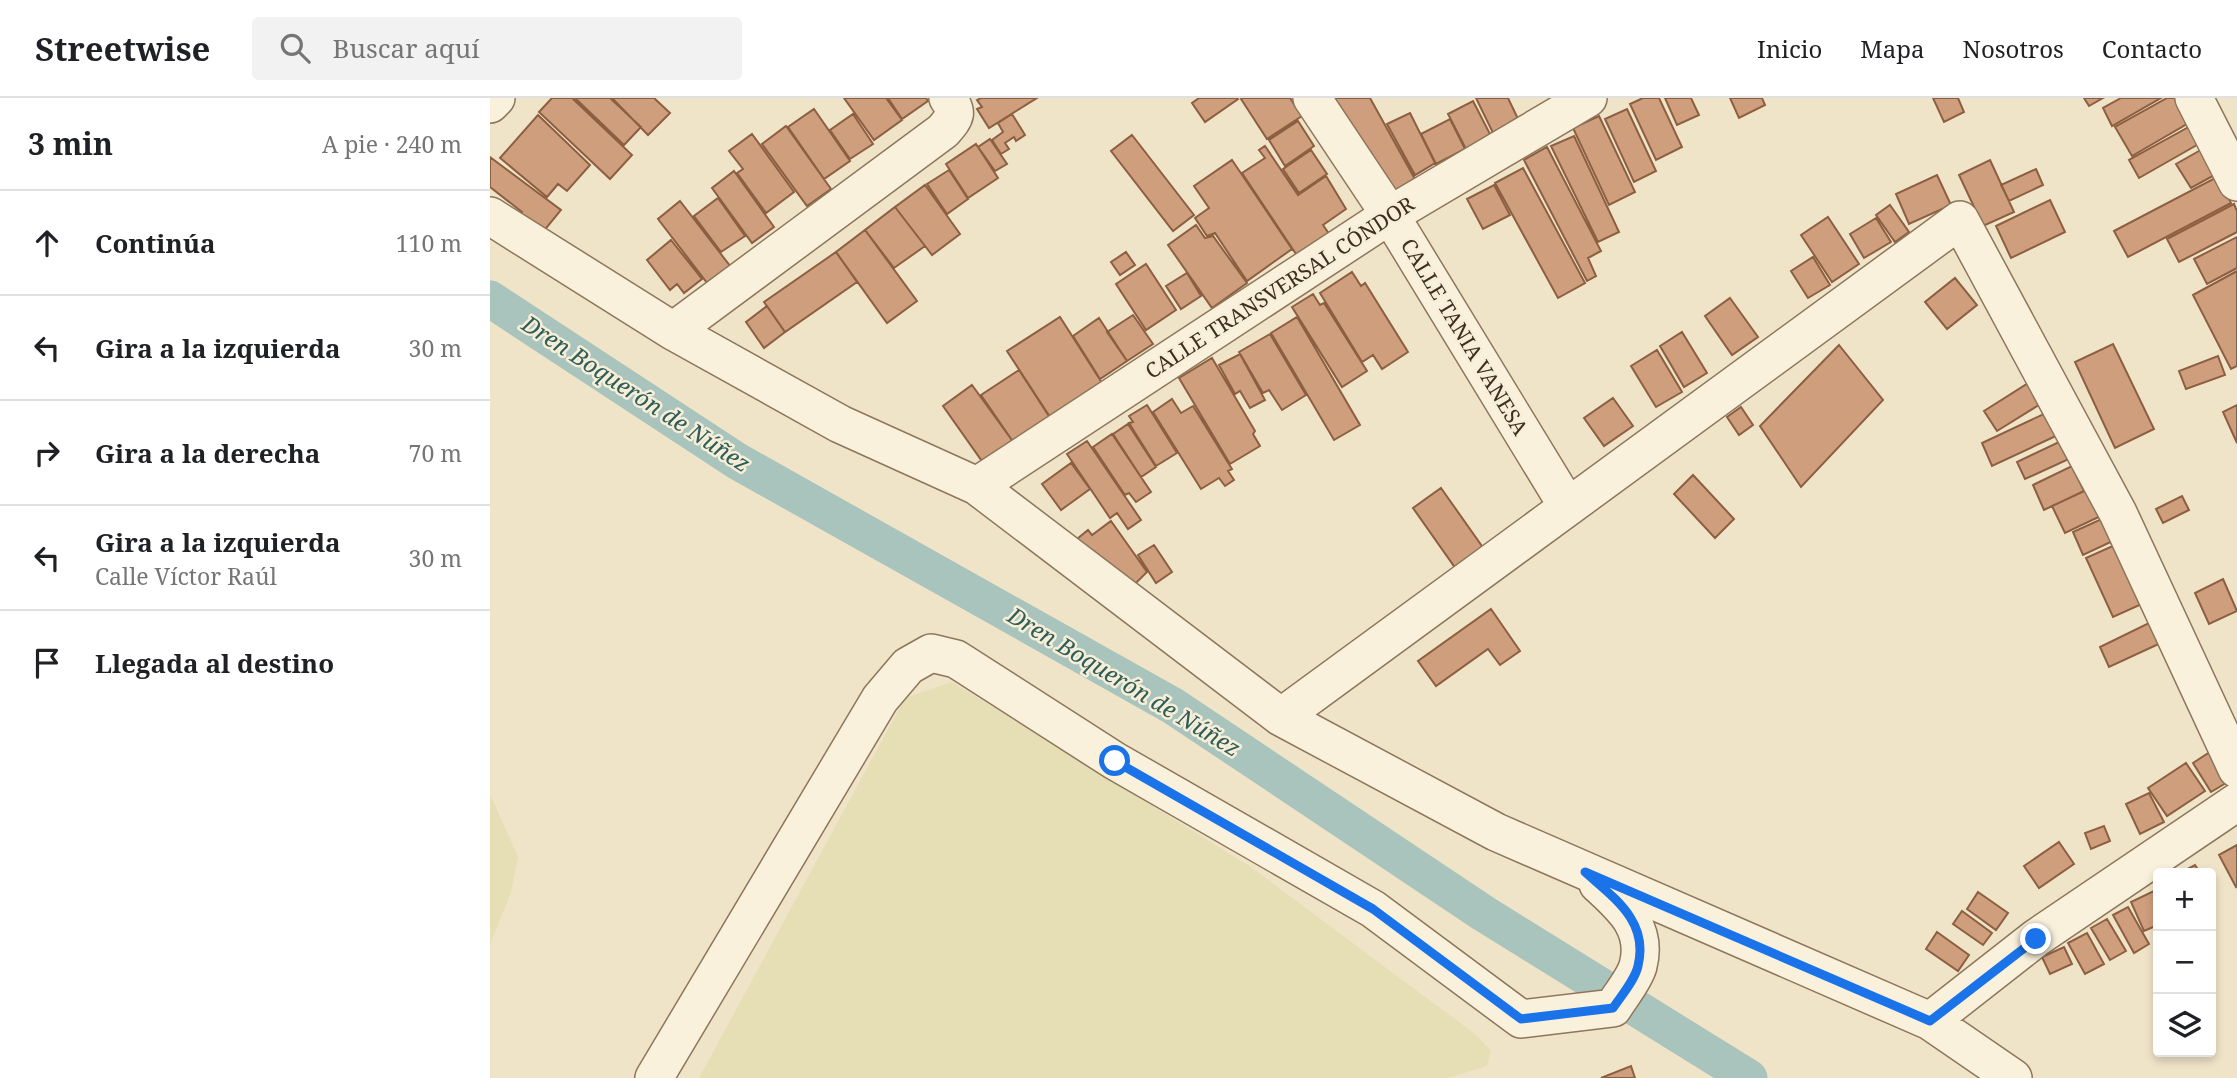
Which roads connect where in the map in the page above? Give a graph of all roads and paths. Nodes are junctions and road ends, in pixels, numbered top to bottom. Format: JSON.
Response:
{"nodes":[{"id":1,"x":496,"y":98,"type":"edge"},
{"id":2,"x":948,"y":98,"type":"edge"},
{"id":3,"x":1312,"y":98,"type":"edge"},
{"id":4,"x":1588,"y":98,"type":"edge"},
{"id":5,"x":2194,"y":98,"type":"edge"},
{"id":6,"x":490,"y":104,"type":"edge"},
{"id":7,"x":2237,"y":182,"type":"edge"},
{"id":8,"x":1390,"y":215,"type":"junction"},
{"id":9,"x":490,"y":216,"type":"edge"},
{"id":10,"x":673,"y":331,"type":"junction"},
{"id":11,"x":977,"y":486,"type":"junction"},
{"id":12,"x":1569,"y":507,"type":"junction"},
{"id":13,"x":1281,"y":717,"type":"junction"},
{"id":14,"x":2237,"y":769,"type":"edge"},
{"id":15,"x":2237,"y":802,"type":"edge"},
{"id":16,"x":1585,"y":872,"type":"junction"},
{"id":17,"x":1930,"y":1021,"type":"junction"},
{"id":18,"x":654,"y":1078,"type":"edge"},
{"id":19,"x":2013,"y":1078,"type":"edge"}],
"edges":[{"from":1,"to":6,"type":"street"},
{"from":2,"to":10,"type":"street"},
{"from":3,"to":8,"type":"street","name":"CALLE TANIA VANESA"},
{"from":4,"to":8,"type":"street","name":"CALLE TRANSVERSAL CÓNDOR"},
{"from":5,"to":7,"type":"street"},
{"from":8,"to":11,"type":"street","name":"CALLE TRANSVERSAL CÓNDOR"},
{"from":8,"to":12,"type":"street","name":"CALLE TANIA VANESA"},
{"from":9,"to":10,"type":"street"},
{"from":10,"to":11,"type":"street"},
{"from":11,"to":13,"type":"street"},
{"from":12,"to":13,"type":"street"},
{"from":12,"to":14,"type":"street"},
{"from":13,"to":16,"type":"street"},
{"from":15,"to":17,"type":"street"},
{"from":16,"to":17,"type":"street"},
{"from":16,"to":18,"type":"street"},
{"from":17,"to":19,"type":"street"}]}
